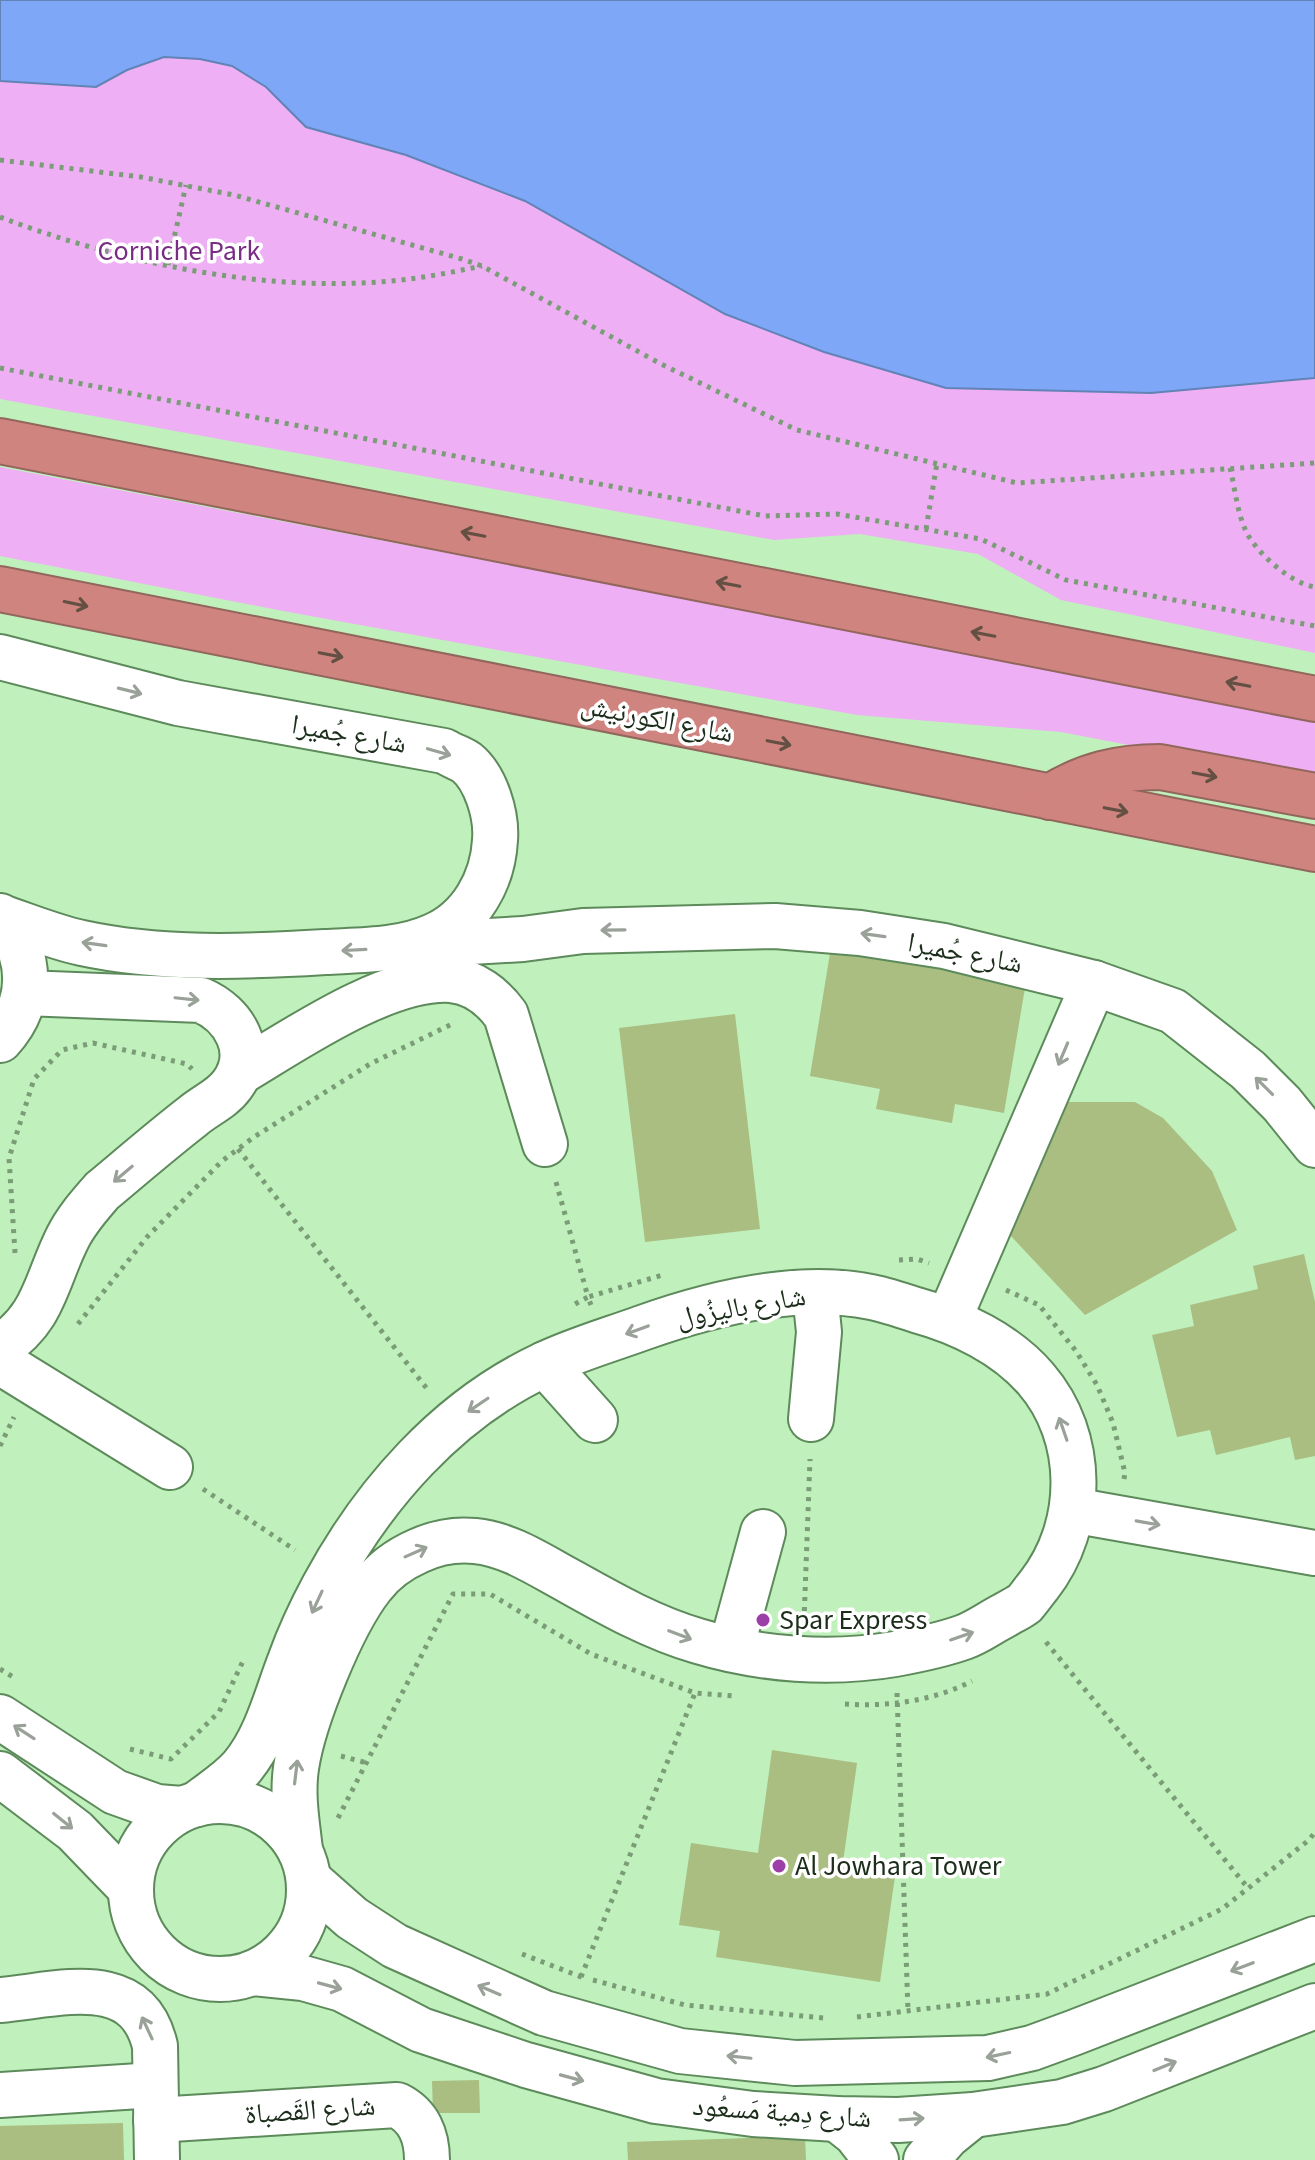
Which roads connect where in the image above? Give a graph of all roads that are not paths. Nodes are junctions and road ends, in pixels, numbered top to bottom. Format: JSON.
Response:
{"nodes":[{"id":1,"x":0,"y":441,"type":"edge"},
{"id":2,"x":0,"y":589,"type":"edge"},
{"id":3,"x":0,"y":657,"type":"edge"},
{"id":4,"x":1315,"y":699,"type":"edge"},
{"id":5,"x":1315,"y":796,"type":"edge"},
{"id":6,"x":1050,"y":797,"type":"junction"},
{"id":7,"x":1315,"y":849,"type":"edge"},
{"id":8,"x":0,"y":917,"type":"edge"},
{"id":9,"x":403,"y":945,"type":"junction"},
{"id":10,"x":1094,"y":983,"type":"junction"},
{"id":11,"x":25,"y":993,"type":"junction"},
{"id":12,"x":0,"y":1040,"type":"edge"},
{"id":13,"x":231,"y":1084,"type":"junction"},
{"id":14,"x":545,"y":1144,"type":"dead end"},
{"id":15,"x":1315,"y":1145,"type":"edge"},
{"id":16,"x":815,"y":1293,"type":"junction"},
{"id":17,"x":949,"y":1319,"type":"junction"},
{"id":18,"x":0,"y":1347,"type":"edge"},
{"id":19,"x":0,"y":1362,"type":"edge"},
{"id":20,"x":545,"y":1364,"type":"junction"},
{"id":21,"x":811,"y":1419,"type":"road end"},
{"id":22,"x":595,"y":1420,"type":"dead end"},
{"id":23,"x":170,"y":1467,"type":"road end"},
{"id":24,"x":1072,"y":1510,"type":"junction"},
{"id":25,"x":763,"y":1532,"type":"dead end"},
{"id":26,"x":1315,"y":1553,"type":"edge"},
{"id":27,"x":734,"y":1635,"type":"junction"},
{"id":28,"x":0,"y":1717,"type":"edge"},
{"id":29,"x":0,"y":1774,"type":"edge"},
{"id":30,"x":189,"y":1806,"type":"junction"},
{"id":31,"x":314,"y":1852,"type":"junction"},
{"id":32,"x":131,"y":1889,"type":"junction"},
{"id":33,"x":1315,"y":1939,"type":"edge"},
{"id":34,"x":253,"y":1973,"type":"junction"},
{"id":35,"x":0,"y":2000,"type":"edge"},
{"id":36,"x":1315,"y":2006,"type":"edge"},
{"id":37,"x":0,"y":2095,"type":"edge"},
{"id":38,"x":973,"y":2115,"type":"junction"},
{"id":39,"x":837,"y":2119,"type":"junction"},
{"id":40,"x":156,"y":2122,"type":"edge"},
{"id":41,"x":427,"y":2160,"type":"edge"},
{"id":42,"x":876,"y":2160,"type":"edge"},
{"id":43,"x":926,"y":2160,"type":"edge"}],
"edges":[{"from":4,"to":1,"type":"highway","one_way":true},
{"from":2,"to":6,"type":"highway","name":"شارع الكورنيش","one_way":true},
{"from":3,"to":9,"type":"street","name":"شارع جُميرا","one_way":true},
{"from":6,"to":5,"type":"highway","one_way":true},
{"from":6,"to":7,"type":"highway","name":"شارع الكورنيش","one_way":true},
{"from":9,"to":8,"type":"street","name":"شارع جُميرا","one_way":true},
{"from":8,"to":11,"type":"street"},
{"from":10,"to":9,"type":"street","name":"شارع جُميرا","one_way":true},
{"from":15,"to":10,"type":"street","name":"شارع جُميرا","one_way":true},
{"from":10,"to":17,"type":"street","one_way":true},
{"from":11,"to":12,"type":"street"},
{"from":11,"to":13,"type":"street","one_way":true},
{"from":13,"to":14,"type":"street"},
{"from":13,"to":18,"type":"street","one_way":true},
{"from":16,"to":17,"type":"street","name":"شارع باليزُول"},
{"from":16,"to":20,"type":"street","name":"شارع باليزُول","one_way":true},
{"from":16,"to":21,"type":"street"},
{"from":24,"to":17,"type":"street","name":"شارع باليزُول","one_way":true},
{"from":19,"to":23,"type":"street"},
{"from":20,"to":22,"type":"street"},
{"from":20,"to":30,"type":"street","name":"شارع باليزُول","one_way":true},
{"from":24,"to":26,"type":"street","one_way":true},
{"from":27,"to":24,"type":"street","name":"شارع باليزُول","one_way":true},
{"from":25,"to":27,"type":"street"},
{"from":31,"to":27,"type":"street","name":"شارع باليزُول","one_way":true},
{"from":30,"to":28,"type":"street","one_way":true},
{"from":29,"to":32,"type":"street","one_way":true},
{"from":30,"to":31,"type":"street"},
{"from":30,"to":32,"type":"street"},
{"from":33,"to":31,"type":"street","name":"شارع دِمية مَسعُود","one_way":true},
{"from":31,"to":34,"type":"street"},
{"from":32,"to":34,"type":"street"},
{"from":34,"to":39,"type":"street","name":"شارع دِمية مَسعُود","one_way":true},
{"from":40,"to":35,"type":"street","one_way":true},
{"from":38,"to":36,"type":"street","name":"شارع دِمية مَسعُود","one_way":true},
{"from":37,"to":40,"type":"street","name":"شارع القَصباة"},
{"from":39,"to":38,"type":"street","name":"شارع دِمية مَسعُود","one_way":true},
{"from":38,"to":43,"type":"street"},
{"from":39,"to":42,"type":"street"},
{"from":40,"to":41,"type":"street","name":"شارع القَصباة"}]}
